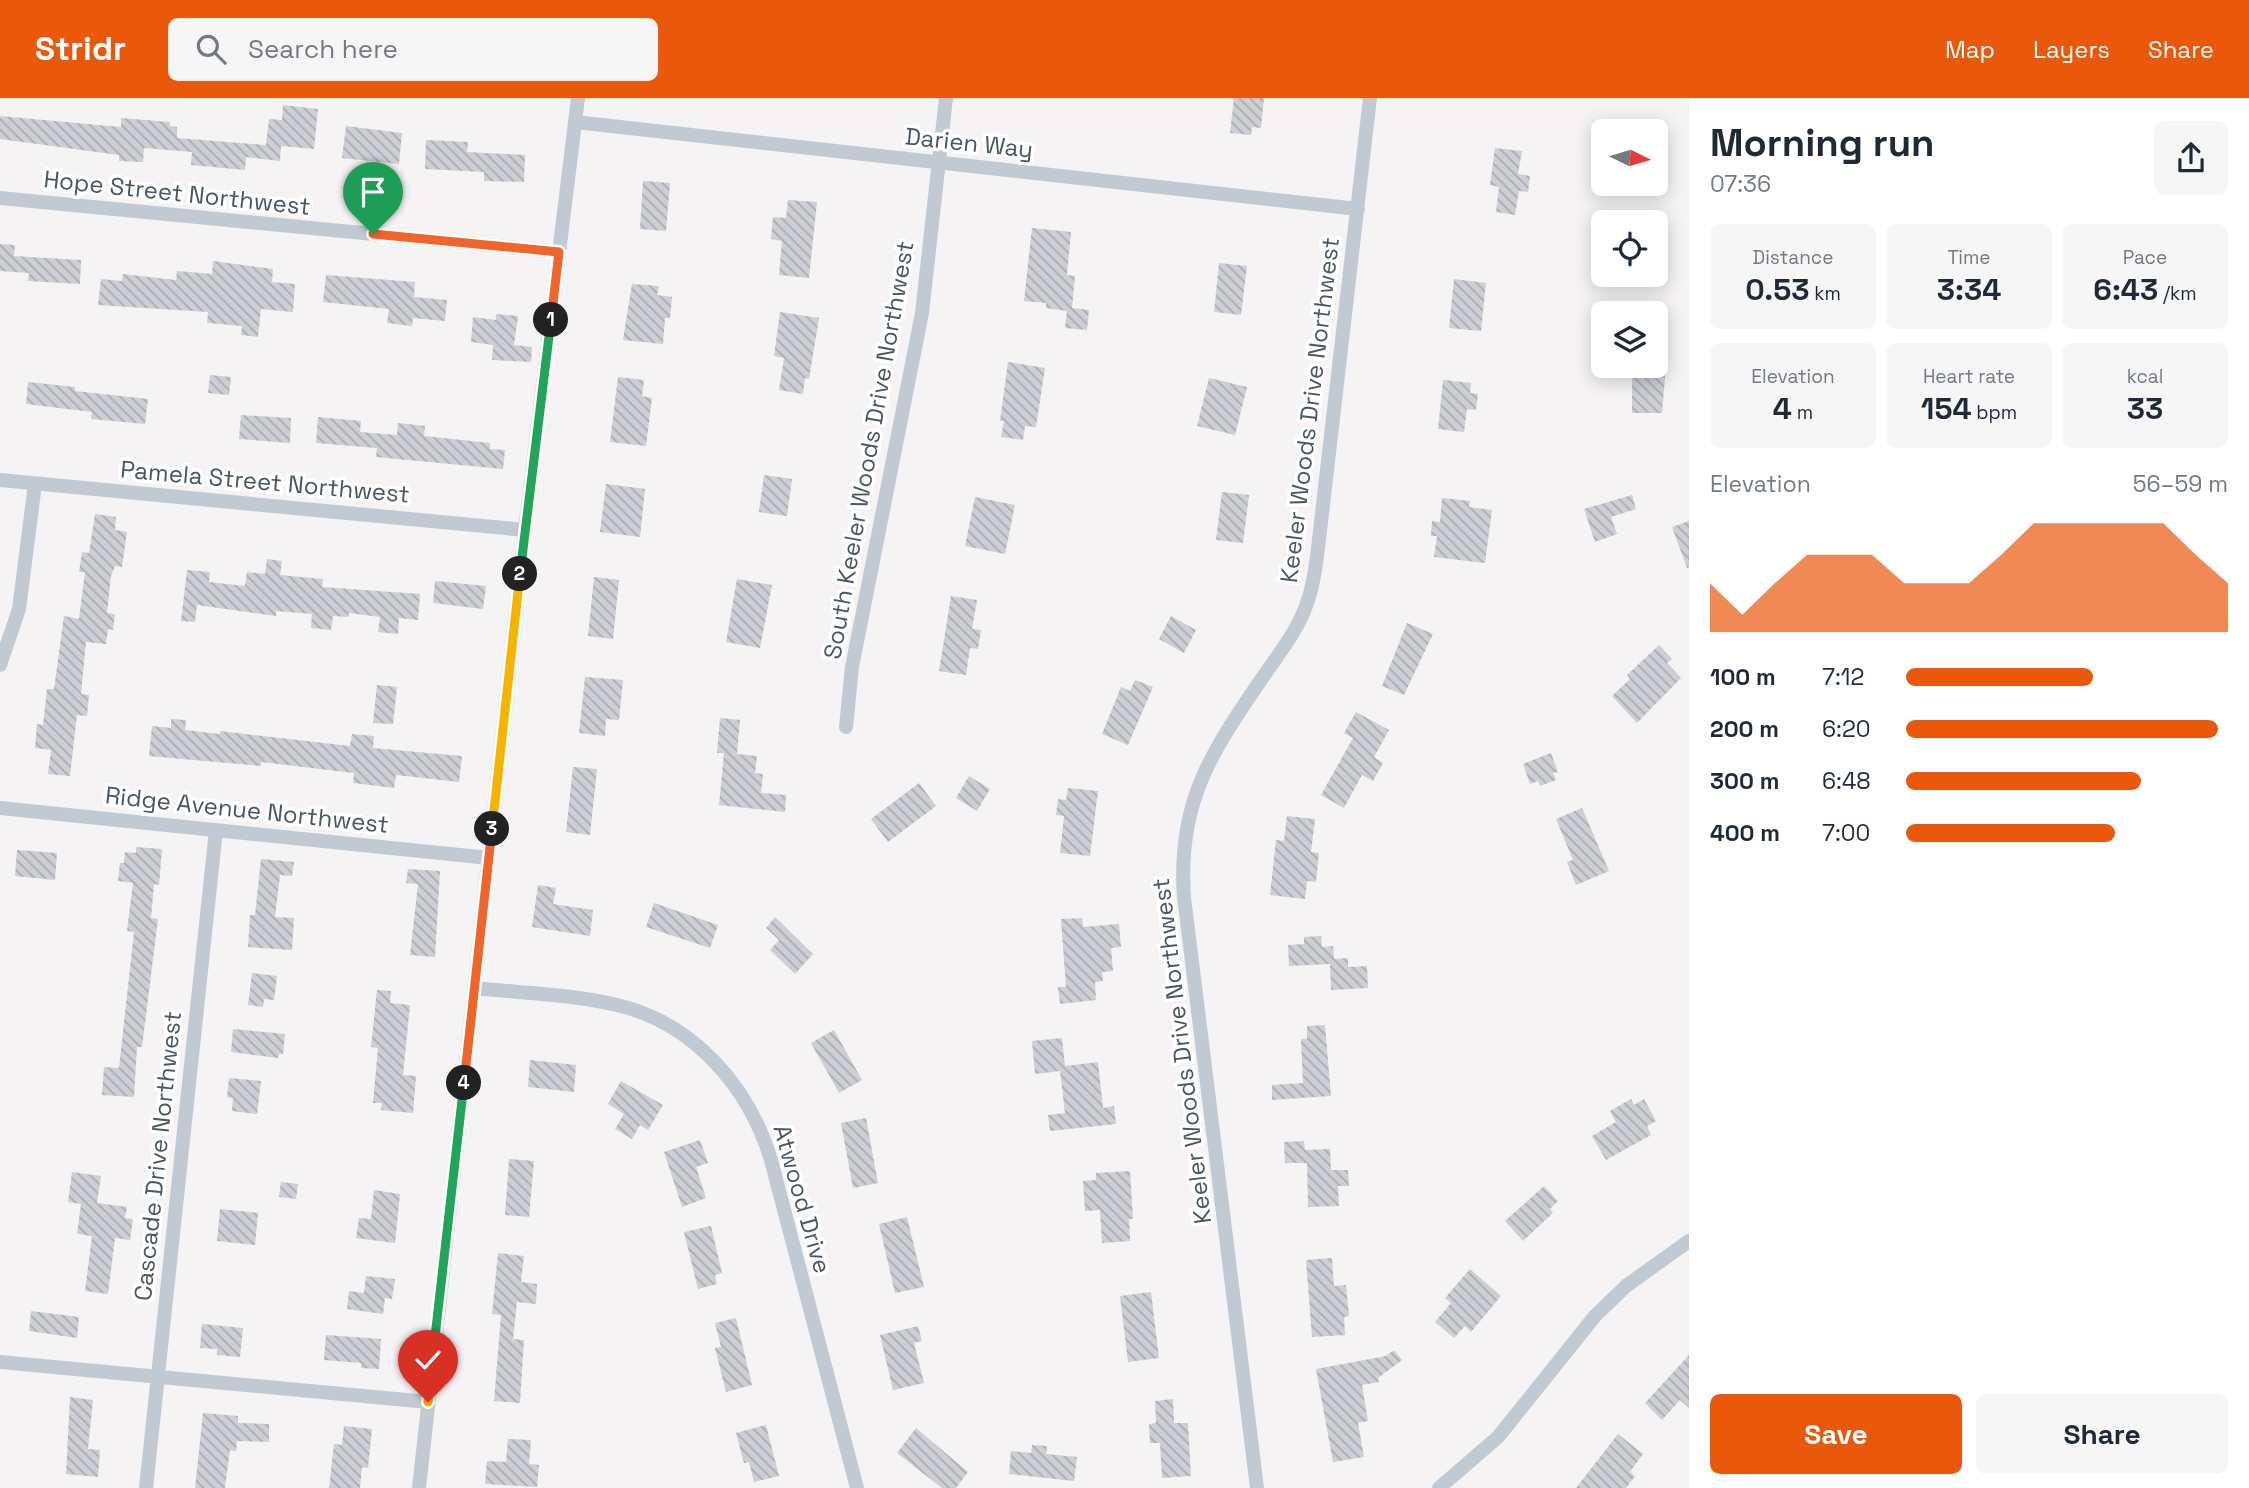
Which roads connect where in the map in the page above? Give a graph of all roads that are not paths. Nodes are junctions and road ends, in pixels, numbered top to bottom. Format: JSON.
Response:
{"nodes":[{"id":1,"x":578,"y":98,"type":"edge"},
{"id":2,"x":946,"y":98,"type":"edge"},
{"id":3,"x":1370,"y":98,"type":"edge"},
{"id":4,"x":575,"y":122,"type":"junction"},
{"id":5,"x":939,"y":162,"type":"junction"},
{"id":6,"x":0,"y":198,"type":"edge"},
{"id":7,"x":1358,"y":209,"type":"junction"},
{"id":8,"x":559,"y":252,"type":"junction"},
{"id":9,"x":0,"y":480,"type":"edge"},
{"id":10,"x":35,"y":484,"type":"junction"},
{"id":11,"x":525,"y":530,"type":"junction"},
{"id":12,"x":0,"y":665,"type":"edge"},
{"id":13,"x":846,"y":727,"type":"dead end"},
{"id":14,"x":0,"y":808,"type":"edge"},
{"id":15,"x":216,"y":830,"type":"junction"},
{"id":16,"x":489,"y":858,"type":"junction"},
{"id":17,"x":474,"y":988,"type":"junction"},
{"id":18,"x":1689,"y":1241,"type":"edge"},
{"id":19,"x":0,"y":1362,"type":"edge"},
{"id":20,"x":158,"y":1376,"type":"junction"},
{"id":21,"x":428,"y":1402,"type":"junction"},
{"id":22,"x":146,"y":1488,"type":"edge"},
{"id":23,"x":419,"y":1488,"type":"edge"},
{"id":24,"x":857,"y":1488,"type":"edge"},
{"id":25,"x":1257,"y":1488,"type":"edge"},
{"id":26,"x":1439,"y":1488,"type":"edge"}],
"edges":[{"from":1,"to":4,"type":"street"},
{"from":2,"to":5,"type":"street","name":"South Keeler Woods Drive Northwest"},
{"from":3,"to":7,"type":"street","name":"Keeler Woods Drive Northwest"},
{"from":4,"to":5,"type":"street","name":"Darien Way"},
{"from":4,"to":8,"type":"street"},
{"from":5,"to":7,"type":"street","name":"Darien Way"},
{"from":5,"to":13,"type":"street","name":"South Keeler Woods Drive Northwest"},
{"from":6,"to":8,"type":"street","name":"Hope Street Northwest"},
{"from":7,"to":25,"type":"street","name":"Keeler Woods Drive Northwest"},
{"from":8,"to":11,"type":"street"},
{"from":9,"to":10,"type":"street","name":"Pamela Street Northwest"},
{"from":10,"to":11,"type":"street","name":"Pamela Street Northwest"},
{"from":10,"to":12,"type":"street"},
{"from":11,"to":16,"type":"street"},
{"from":14,"to":15,"type":"street","name":"Ridge Avenue Northwest"},
{"from":15,"to":16,"type":"street","name":"Ridge Avenue Northwest"},
{"from":15,"to":20,"type":"street","name":"Cascade Drive Northwest"},
{"from":16,"to":17,"type":"street"},
{"from":17,"to":21,"type":"street"},
{"from":17,"to":24,"type":"street","name":"Atwood Drive"},
{"from":18,"to":26,"type":"street"},
{"from":19,"to":20,"type":"street"},
{"from":20,"to":21,"type":"street"},
{"from":20,"to":22,"type":"street","name":"Cascade Drive Northwest"},
{"from":21,"to":23,"type":"street"}]}
